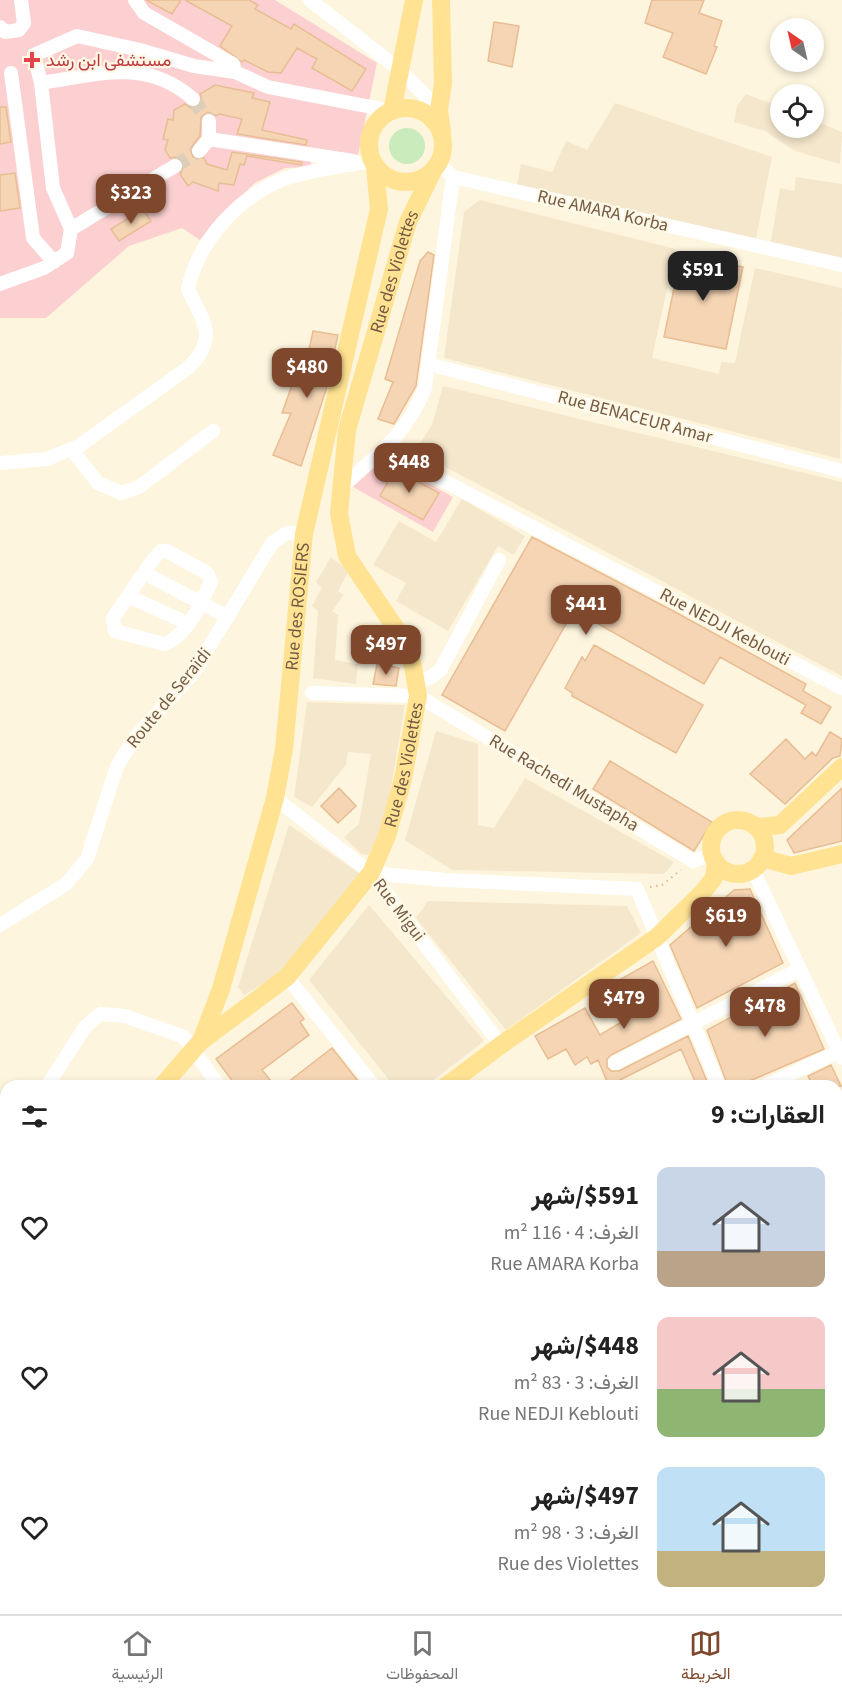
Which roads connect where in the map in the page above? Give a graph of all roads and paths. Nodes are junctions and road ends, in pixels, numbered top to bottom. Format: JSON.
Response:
{"nodes":[{"id":1,"x":21,"y":0,"type":"edge"},
{"id":2,"x":135,"y":0,"type":"edge"},
{"id":3,"x":310,"y":0,"type":"edge"},
{"id":4,"x":414,"y":0,"type":"edge"},
{"id":5,"x":441,"y":0,"type":"edge"},
{"id":6,"x":0,"y":27,"type":"edge"},
{"id":7,"x":400,"y":70,"type":"junction"},
{"id":8,"x":235,"y":72,"type":"junction"},
{"id":9,"x":12,"y":73,"type":"dead end"},
{"id":10,"x":41,"y":83,"type":"junction"},
{"id":11,"x":193,"y":99,"type":"tunnel mouth"},
{"id":12,"x":439,"y":110,"type":"junction"},
{"id":13,"x":392,"y":111,"type":"junction"},
{"id":14,"x":208,"y":122,"type":"tunnel mouth"},
{"id":15,"x":442,"y":137,"type":"junction"},
{"id":16,"x":209,"y":139,"type":"junction"},
{"id":17,"x":199,"y":151,"type":"tunnel mouth"},
{"id":18,"x":371,"y":164,"type":"junction"},
{"id":19,"x":175,"y":166,"type":"tunnel mouth"},
{"id":20,"x":436,"y":167,"type":"junction"},
{"id":21,"x":453,"y":177,"type":"junction"},
{"id":22,"x":71,"y":229,"type":"junction"},
{"id":23,"x":54,"y":262,"type":"junction"},
{"id":24,"x":842,"y":265,"type":"edge"},
{"id":25,"x":0,"y":284,"type":"edge"},
{"id":26,"x":428,"y":364,"type":"junction"},
{"id":27,"x":213,"y":431,"type":"dead end"},
{"id":28,"x":72,"y":450,"type":"junction"},
{"id":29,"x":384,"y":450,"type":"junction"},
{"id":30,"x":0,"y":463,"type":"edge"},
{"id":31,"x":842,"y":471,"type":"edge"},
{"id":32,"x":340,"y":487,"type":"junction"},
{"id":33,"x":304,"y":534,"type":"junction"},
{"id":34,"x":499,"y":560,"type":"dead end"},
{"id":35,"x":146,"y":574,"type":"junction"},
{"id":36,"x":130,"y":597,"type":"junction"},
{"id":37,"x":201,"y":603,"type":"junction"},
{"id":38,"x":228,"y":616,"type":"junction"},
{"id":39,"x":187,"y":623,"type":"junction"},
{"id":40,"x":417,"y":688,"type":"junction"},
{"id":41,"x":842,"y":688,"type":"edge"},
{"id":42,"x":312,"y":693,"type":"dead end"},
{"id":43,"x":842,"y":767,"type":"edge"},
{"id":44,"x":275,"y":798,"type":"junction"},
{"id":45,"x":757,"y":827,"type":"junction"},
{"id":46,"x":842,"y":854,"type":"edge"},
{"id":47,"x":714,"y":858,"type":"junction"},
{"id":48,"x":693,"y":861,"type":"junction"},
{"id":49,"x":757,"y":864,"type":"junction"},
{"id":50,"x":371,"y":873,"type":"junction"},
{"id":51,"x":637,"y":889,"type":"junction"},
{"id":52,"x":0,"y":925,"type":"edge"},
{"id":53,"x":657,"y":937,"type":"junction"},
{"id":54,"x":800,"y":969,"type":"junction"},
{"id":55,"x":287,"y":977,"type":"junction"},
{"id":56,"x":692,"y":1023,"type":"junction"},
{"id":57,"x":501,"y":1045,"type":"junction"},
{"id":58,"x":197,"y":1047,"type":"junction"},
{"id":59,"x":841,"y":1053,"type":"edge"},
{"id":60,"x":615,"y":1063,"type":"dead end"},
{"id":61,"x":50,"y":1080,"type":"edge"},
{"id":62,"x":167,"y":1080,"type":"edge"},
{"id":63,"x":216,"y":1080,"type":"edge"},
{"id":64,"x":369,"y":1080,"type":"edge"},
{"id":65,"x":454,"y":1080,"type":"edge"},
{"id":66,"x":716,"y":1080,"type":"edge"},
{"id":67,"x":779,"y":1080,"type":"edge"}],
"edges":[{"from":1,"to":6,"type":"street"},
{"from":2,"to":8,"type":"street"},
{"from":3,"to":7,"type":"street"},
{"from":4,"to":7,"type":"main road"},
{"from":5,"to":12,"type":"main road"},
{"from":7,"to":12,"type":"street"},
{"from":7,"to":13,"type":"main road"},
{"from":8,"to":10,"type":"street"},
{"from":8,"to":13,"type":"street"},
{"from":9,"to":23,"type":"street"},
{"from":10,"to":11,"type":"street"},
{"from":10,"to":22,"type":"street"},
{"from":12,"to":15,"type":"main road"},
{"from":13,"to":15,"type":"main road"},
{"from":13,"to":18,"type":"main road"},
{"from":14,"to":16,"type":"street"},
{"from":15,"to":20,"type":"main road"},
{"from":16,"to":17,"type":"street"},
{"from":16,"to":18,"type":"street"},
{"from":18,"to":20,"type":"main road"},
{"from":18,"to":28,"type":"street"},
{"from":18,"to":33,"type":"main road","name":"Rue des ROSIERS"},
{"from":19,"to":22,"type":"street"},
{"from":20,"to":21,"type":"street"},
{"from":20,"to":32,"type":"main road","name":"Rue des Violettes"},
{"from":21,"to":24,"type":"street","name":"Rue AMARA Korba"},
{"from":21,"to":26,"type":"street"},
{"from":22,"to":23,"type":"street"},
{"from":23,"to":25,"type":"street"},
{"from":26,"to":29,"type":"street"},
{"from":26,"to":31,"type":"street","name":"Rue BENACEUR Amar"},
{"from":27,"to":28,"type":"street"},
{"from":28,"to":30,"type":"street"},
{"from":29,"to":32,"type":"street"},
{"from":29,"to":41,"type":"street","name":"Rue NEDJI Keblouti"},
{"from":32,"to":40,"type":"main road","name":"Rue des Violettes"},
{"from":33,"to":38,"type":"street","name":"Route de Seraïdi"},
{"from":33,"to":44,"type":"main road","name":"Rue des ROSIERS"},
{"from":34,"to":40,"type":"street"},
{"from":35,"to":36,"type":"street"},
{"from":35,"to":37,"type":"street"},
{"from":35,"to":37,"type":"street"},
{"from":36,"to":39,"type":"street"},
{"from":36,"to":39,"type":"street"},
{"from":37,"to":38,"type":"street"},
{"from":37,"to":39,"type":"street"},
{"from":38,"to":52,"type":"street","name":"Route de Seraïdi"},
{"from":40,"to":42,"type":"street"},
{"from":40,"to":48,"type":"street","name":"Rue Rachedi Mustapha"},
{"from":40,"to":50,"type":"main road","name":"Rue des Violettes"},
{"from":43,"to":45,"type":"main road"},
{"from":44,"to":50,"type":"street","name":"Rue Migui"},
{"from":44,"to":58,"type":"main road","name":"Rue des ROSIERS"},
{"from":45,"to":47,"type":"main road"},
{"from":45,"to":49,"type":"main road"},
{"from":46,"to":49,"type":"main road"},
{"from":47,"to":48,"type":"street"},
{"from":47,"to":49,"type":"main road"},
{"from":47,"to":53,"type":"main road"},
{"from":48,"to":51,"type":"path"},
{"from":49,"to":54,"type":"street"},
{"from":50,"to":51,"type":"street"},
{"from":50,"to":55,"type":"main road","name":"Rue des Violettes"},
{"from":50,"to":57,"type":"street","name":"Rue Migui"},
{"from":51,"to":53,"type":"street"},
{"from":53,"to":56,"type":"street"},
{"from":53,"to":57,"type":"main road"},
{"from":54,"to":56,"type":"street"},
{"from":54,"to":59,"type":"street"},
{"from":55,"to":58,"type":"main road","name":"Rue des Violettes"},
{"from":55,"to":64,"type":"street"},
{"from":56,"to":60,"type":"street"},
{"from":56,"to":66,"type":"street"},
{"from":57,"to":65,"type":"main road"},
{"from":58,"to":61,"type":"street"},
{"from":58,"to":62,"type":"main road","name":"Rue des Violettes"},
{"from":58,"to":63,"type":"street"},
{"from":59,"to":67,"type":"street"}]}
